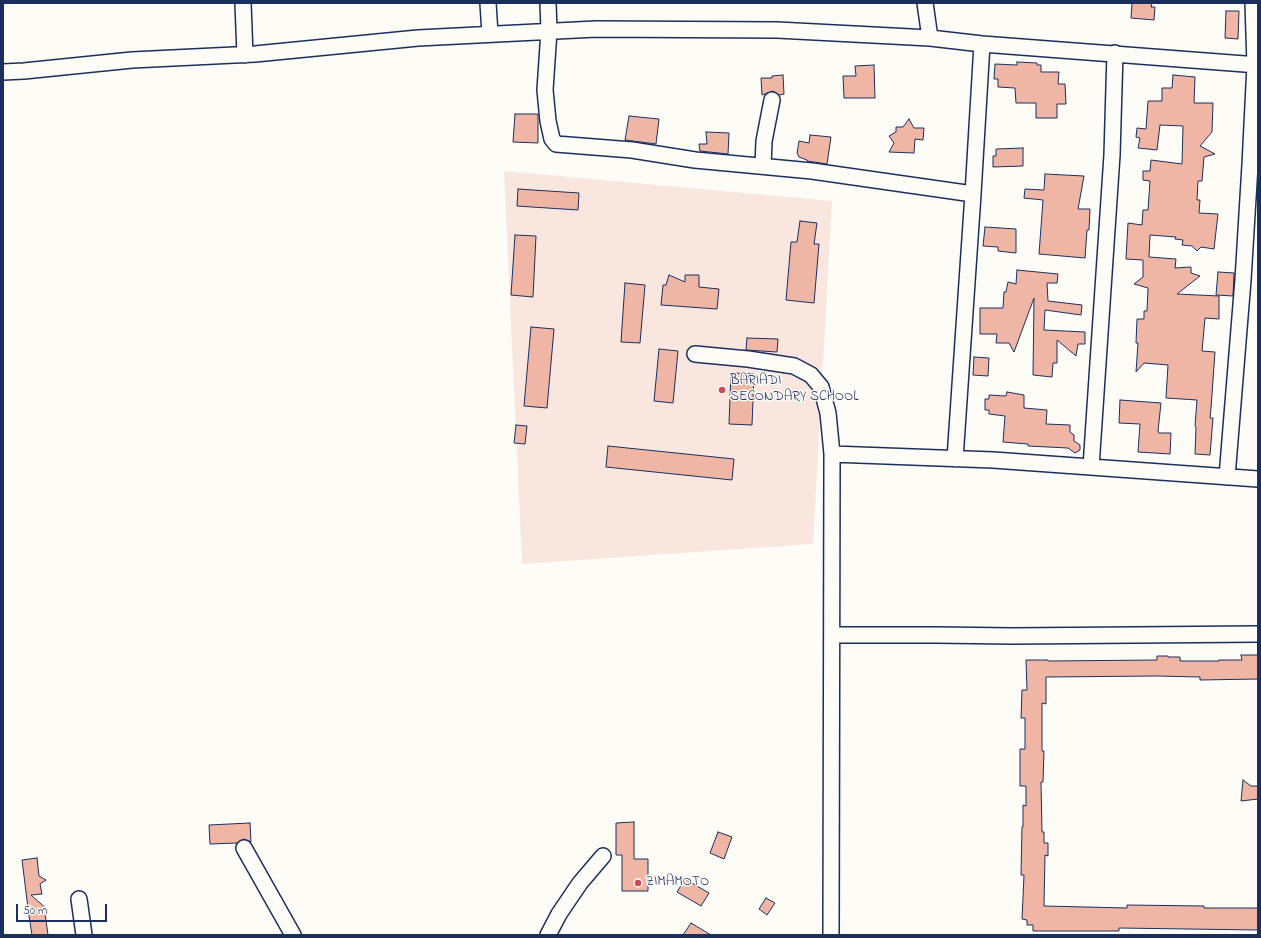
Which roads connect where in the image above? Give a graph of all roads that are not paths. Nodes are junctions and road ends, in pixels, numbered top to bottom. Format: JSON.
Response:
{"nodes":[{"id":1,"x":243,"y":3,"type":"edge"},
{"id":2,"x":488,"y":3,"type":"edge"},
{"id":3,"x":548,"y":3,"type":"edge"},
{"id":4,"x":925,"y":3,"type":"edge"},
{"id":5,"x":1253,"y":3,"type":"edge"},
{"id":6,"x":549,"y":31,"type":"junction"},
{"id":7,"x":490,"y":34,"type":"junction"},
{"id":8,"x":930,"y":38,"type":"junction"},
{"id":9,"x":982,"y":44,"type":"junction"},
{"id":10,"x":1116,"y":53,"type":"junction"},
{"id":11,"x":245,"y":55,"type":"junction"},
{"id":12,"x":1256,"y":65,"type":"edge"},
{"id":13,"x":3,"y":72,"type":"edge"},
{"id":14,"x":772,"y":100,"type":"dead end"},
{"id":15,"x":763,"y":166,"type":"junction"},
{"id":16,"x":973,"y":194,"type":"junction"},
{"id":17,"x":694,"y":354,"type":"dead end"},
{"id":18,"x":832,"y":454,"type":"junction"},
{"id":19,"x":955,"y":458,"type":"junction"},
{"id":20,"x":1091,"y":467,"type":"junction"},
{"id":21,"x":1227,"y":477,"type":"junction"},
{"id":22,"x":1258,"y":479,"type":"edge"},
{"id":23,"x":1258,"y":634,"type":"edge"},
{"id":24,"x":832,"y":635,"type":"junction"},
{"id":25,"x":244,"y":848,"type":"dead end"},
{"id":26,"x":603,"y":856,"type":"dead end"},
{"id":27,"x":79,"y":899,"type":"dead end"},
{"id":28,"x":84,"y":935,"type":"edge"},
{"id":29,"x":293,"y":935,"type":"edge"},
{"id":30,"x":548,"y":935,"type":"edge"},
{"id":31,"x":831,"y":935,"type":"edge"}],
"edges":[{"from":1,"to":11,"type":"street"},
{"from":2,"to":7,"type":"street"},
{"from":3,"to":6,"type":"street"},
{"from":4,"to":8,"type":"street"},
{"from":5,"to":12,"type":"street"},
{"from":6,"to":7,"type":"street"},
{"from":6,"to":8,"type":"street"},
{"from":6,"to":15,"type":"street"},
{"from":7,"to":11,"type":"street"},
{"from":8,"to":9,"type":"street"},
{"from":9,"to":10,"type":"street"},
{"from":9,"to":16,"type":"street"},
{"from":10,"to":12,"type":"street"},
{"from":10,"to":20,"type":"street"},
{"from":11,"to":13,"type":"street"},
{"from":12,"to":21,"type":"street"},
{"from":14,"to":15,"type":"street"},
{"from":15,"to":16,"type":"street"},
{"from":16,"to":19,"type":"street"},
{"from":17,"to":18,"type":"street"},
{"from":18,"to":19,"type":"street"},
{"from":18,"to":24,"type":"street"},
{"from":19,"to":20,"type":"street"},
{"from":20,"to":21,"type":"street"},
{"from":21,"to":22,"type":"street"},
{"from":23,"to":24,"type":"street"},
{"from":24,"to":31,"type":"street"},
{"from":25,"to":29,"type":"street"},
{"from":26,"to":30,"type":"street"},
{"from":27,"to":28,"type":"street"}]}
